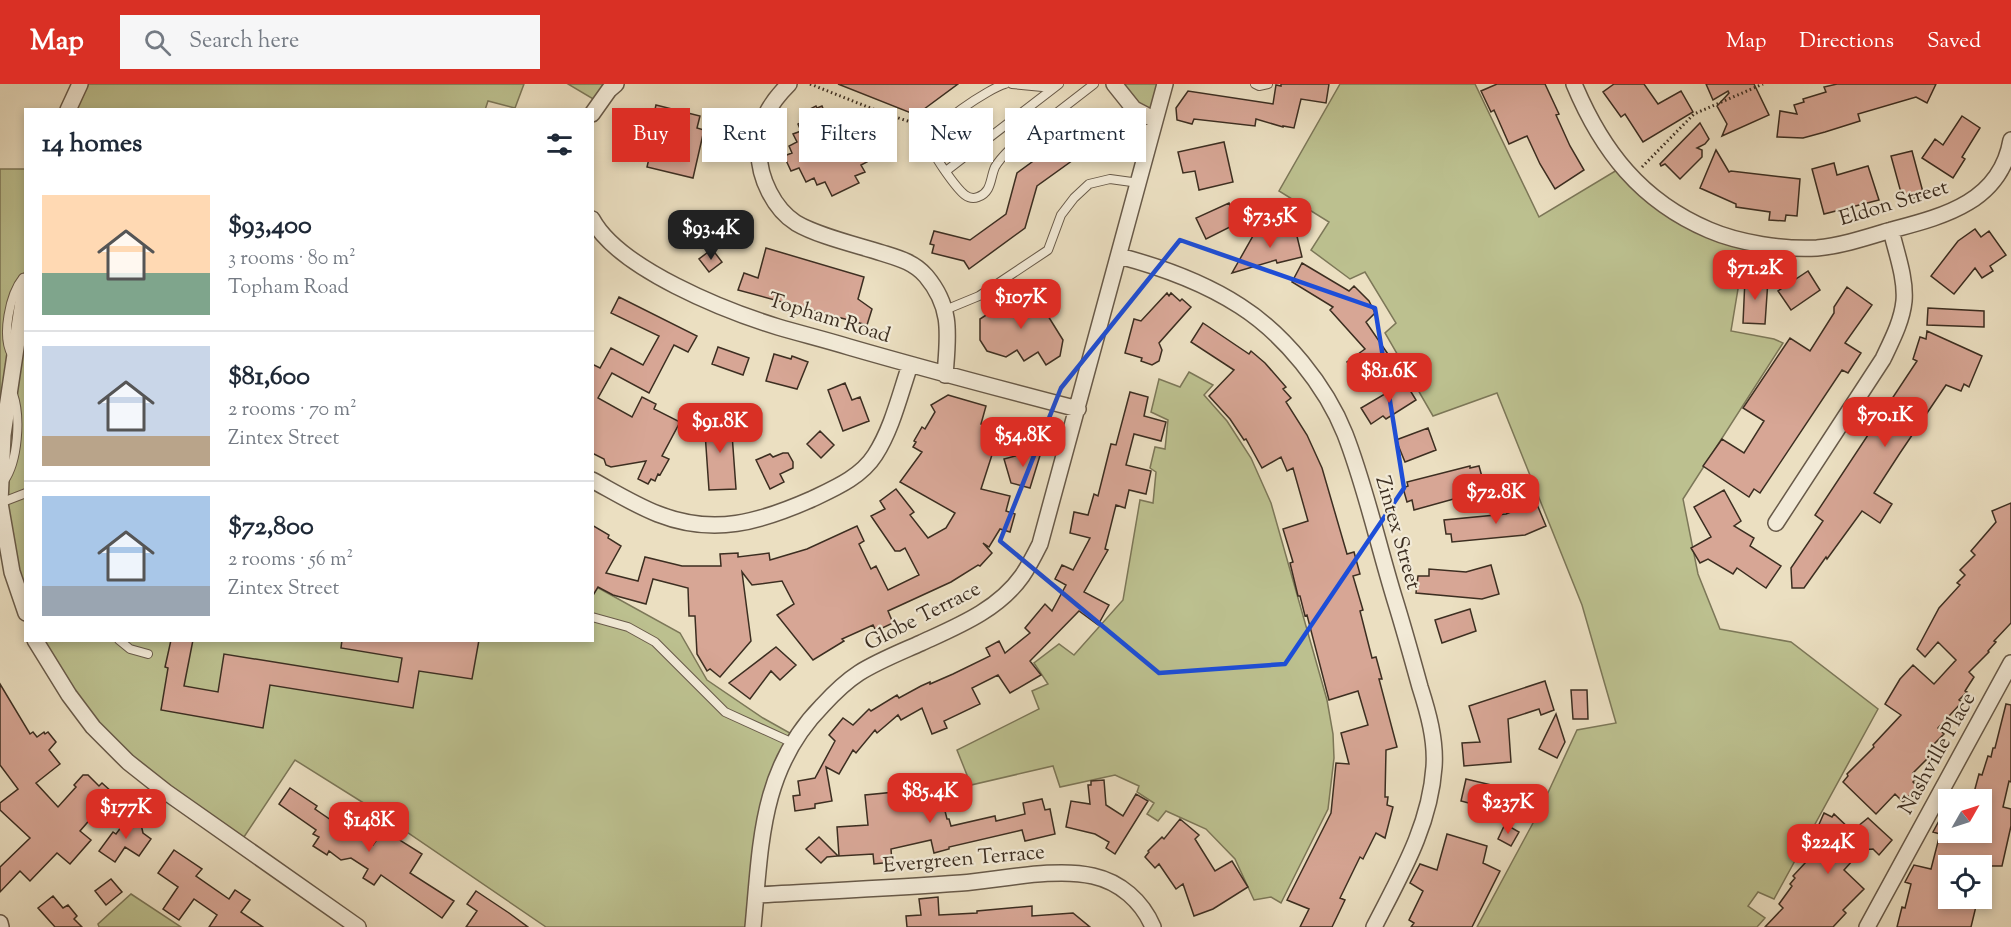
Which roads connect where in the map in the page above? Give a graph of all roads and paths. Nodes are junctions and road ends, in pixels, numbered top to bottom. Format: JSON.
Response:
{"nodes":[{"id":1,"x":80,"y":84,"type":"edge"},
{"id":2,"x":616,"y":84,"type":"edge"},
{"id":3,"x":789,"y":84,"type":"edge"},
{"id":4,"x":810,"y":84,"type":"edge"},
{"id":5,"x":1005,"y":84,"type":"edge"},
{"id":6,"x":1012,"y":84,"type":"edge"},
{"id":7,"x":1094,"y":84,"type":"edge"},
{"id":8,"x":1114,"y":84,"type":"edge"},
{"id":9,"x":1165,"y":84,"type":"edge"},
{"id":10,"x":1255,"y":84,"type":"edge"},
{"id":11,"x":1268,"y":84,"type":"edge"},
{"id":12,"x":1574,"y":84,"type":"edge"},
{"id":13,"x":1763,"y":84,"type":"edge"},
{"id":14,"x":1056,"y":86,"type":"edge"},
{"id":15,"x":69,"y":108,"type":"edge"},
{"id":16,"x":966,"y":108,"type":"edge"},
{"id":17,"x":594,"y":111,"type":"edge"},
{"id":18,"x":1155,"y":120,"type":"junction"},
{"id":19,"x":909,"y":122,"type":"edge"},
{"id":20,"x":2011,"y":140,"type":"edge"},
{"id":21,"x":940,"y":162,"type":"edge"},
{"id":22,"x":946,"y":171,"type":"junction"},
{"id":23,"x":1632,"y":177,"type":"junction"},
{"id":24,"x":1138,"y":183,"type":"junction"},
{"id":25,"x":594,"y":222,"type":"edge"},
{"id":26,"x":1891,"y":230,"type":"junction"},
{"id":27,"x":1119,"y":256,"type":"junction"},
{"id":28,"x":24,"y":276,"type":"edge"},
{"id":29,"x":24,"y":294,"type":"edge"},
{"id":30,"x":945,"y":310,"type":"junction"},
{"id":31,"x":14,"y":357,"type":"junction"},
{"id":32,"x":910,"y":365,"type":"junction"},
{"id":33,"x":945,"y":375,"type":"junction"},
{"id":34,"x":1078,"y":409,"type":"junction"},
{"id":35,"x":594,"y":481,"type":"edge"},
{"id":36,"x":1,"y":485,"type":"edge"},
{"id":37,"x":24,"y":494,"type":"edge"},
{"id":38,"x":0,"y":503,"type":"edge"},
{"id":39,"x":1776,"y":523,"type":"dead end"},
{"id":40,"x":6,"y":573,"type":"edge"},
{"id":41,"x":24,"y":609,"type":"edge"},
{"id":42,"x":594,"y":618,"type":"edge"},
{"id":43,"x":36,"y":642,"type":"edge"},
{"id":44,"x":121,"y":642,"type":"edge"},
{"id":45,"x":148,"y":654,"type":"dead end"},
{"id":46,"x":2011,"y":663,"type":"edge"},
{"id":47,"x":793,"y":743,"type":"junction"},
{"id":48,"x":756,"y":895,"type":"junction"},
{"id":49,"x":358,"y":927,"type":"edge"},
{"id":50,"x":753,"y":927,"type":"edge"},
{"id":51,"x":1153,"y":927,"type":"edge"},
{"id":52,"x":1374,"y":927,"type":"edge"},
{"id":53,"x":1867,"y":927,"type":"edge"}],
"edges":[{"from":1,"to":15,"type":"street"},
{"from":2,"to":17,"type":"street"},
{"from":3,"to":30,"type":"street"},
{"from":4,"to":19,"type":"path"},
{"from":5,"to":16,"type":"lane"},
{"from":6,"to":14,"type":"lane"},
{"from":7,"to":22,"type":"lane"},
{"from":8,"to":18,"type":"street"},
{"from":9,"to":18,"type":"street","name":"Globe Terrace"},
{"from":10,"to":11,"type":"lane"},
{"from":12,"to":23,"type":"street","name":"Eldon Street"},
{"from":13,"to":23,"type":"path"},
{"from":14,"to":22,"type":"lane"},
{"from":18,"to":24,"type":"street","name":"Globe Terrace"},
{"from":20,"to":26,"type":"street","name":"Eldon Street"},
{"from":21,"to":22,"type":"lane"},
{"from":23,"to":26,"type":"street","name":"Eldon Street"},
{"from":24,"to":27,"type":"street","name":"Globe Terrace"},
{"from":24,"to":30,"type":"lane"},
{"from":25,"to":32,"type":"street","name":"Topham Road"},
{"from":26,"to":39,"type":"street"},
{"from":27,"to":34,"type":"street","name":"Globe Terrace"},
{"from":27,"to":52,"type":"street","name":"Zintex Street"},
{"from":28,"to":31,"type":"lane"},
{"from":29,"to":31,"type":"street"},
{"from":30,"to":33,"type":"street"},
{"from":31,"to":36,"type":"street"},
{"from":32,"to":33,"type":"street","name":"Topham Road"},
{"from":32,"to":35,"type":"street"},
{"from":33,"to":34,"type":"street","name":"Topham Road"},
{"from":34,"to":47,"type":"street","name":"Globe Terrace"},
{"from":36,"to":38,"type":"street"},
{"from":37,"to":38,"type":"lane"},
{"from":38,"to":40,"type":"street"},
{"from":40,"to":41,"type":"street"},
{"from":42,"to":47,"type":"lane"},
{"from":43,"to":49,"type":"street"},
{"from":44,"to":45,"type":"lane"},
{"from":46,"to":53,"type":"street","name":"Nashville Place"},
{"from":47,"to":48,"type":"street","name":"Globe Terrace"},
{"from":48,"to":50,"type":"street","name":"Globe Terrace"},
{"from":48,"to":51,"type":"street","name":"Evergreen Terrace"}]}
